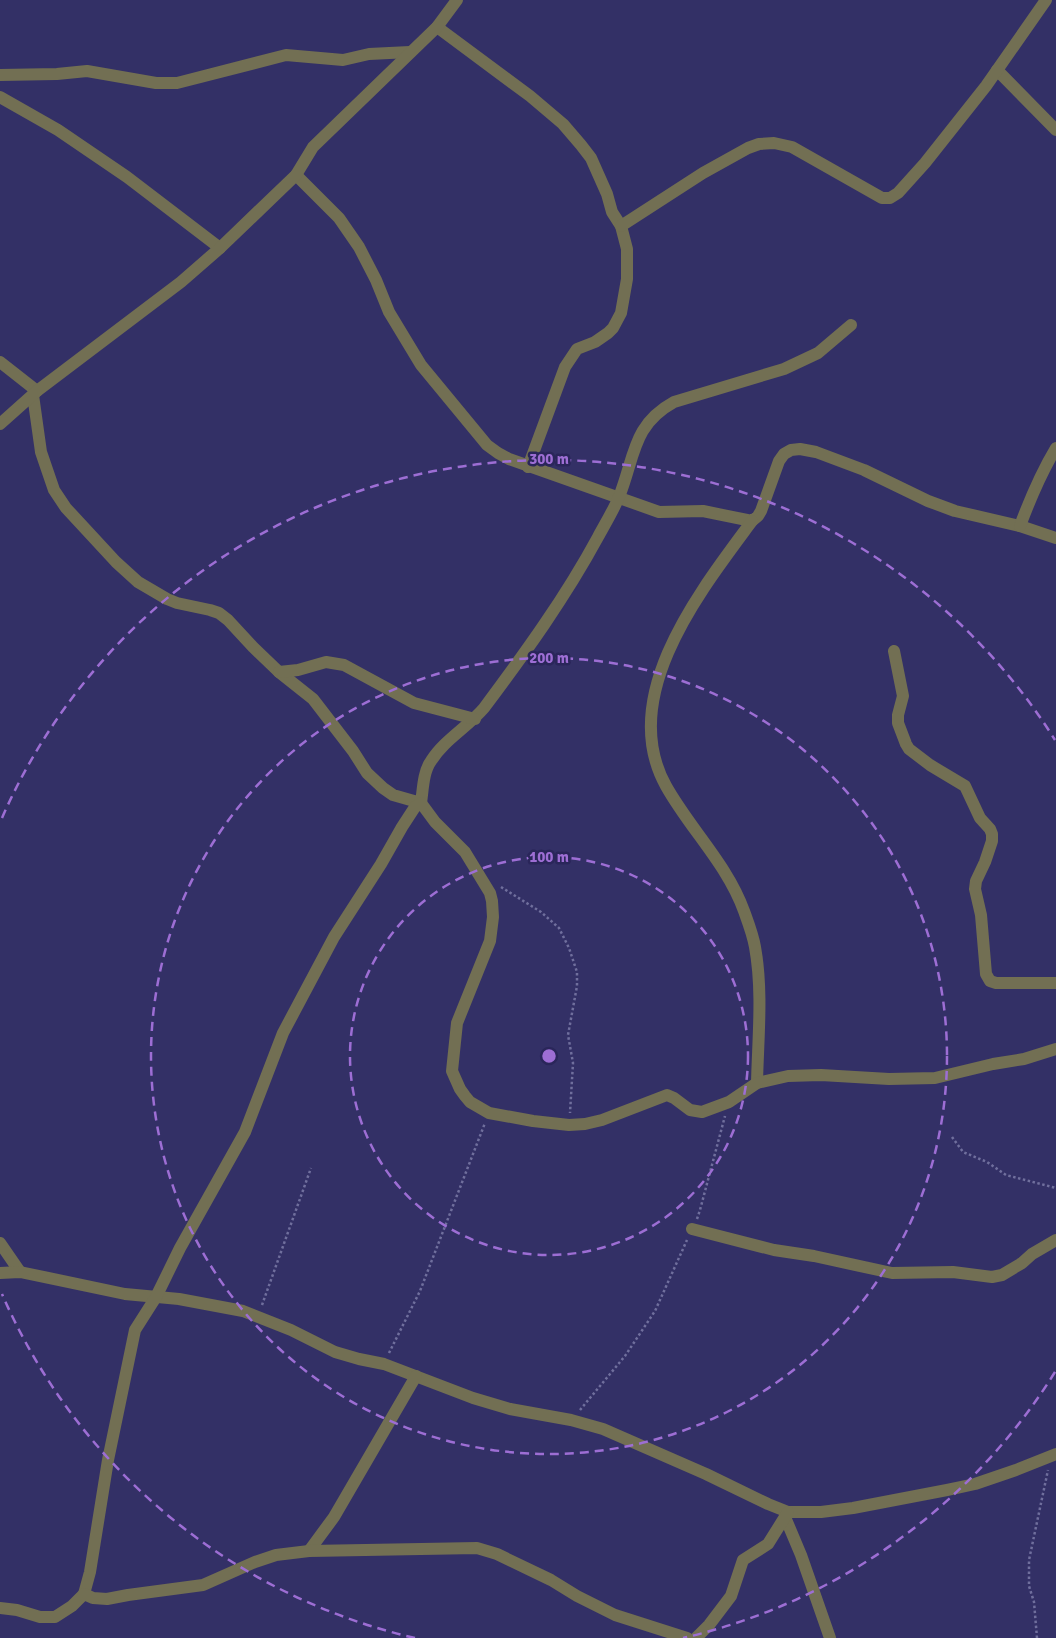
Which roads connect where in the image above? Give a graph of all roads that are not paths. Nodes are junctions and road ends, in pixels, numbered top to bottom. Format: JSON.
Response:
{"nodes":[{"id":1,"x":457,"y":0,"type":"edge"},
{"id":2,"x":1046,"y":0,"type":"edge"},
{"id":3,"x":437,"y":27,"type":"junction"},
{"id":4,"x":410,"y":52,"type":"junction"},
{"id":5,"x":997,"y":70,"type":"junction"},
{"id":6,"x":0,"y":75,"type":"edge"},
{"id":7,"x":0,"y":97,"type":"edge"},
{"id":8,"x":1056,"y":130,"type":"edge"},
{"id":9,"x":296,"y":175,"type":"junction"},
{"id":10,"x":621,"y":226,"type":"junction"},
{"id":11,"x":220,"y":248,"type":"junction"},
{"id":12,"x":851,"y":325,"type":"dead end"},
{"id":13,"x":0,"y":362,"type":"edge"},
{"id":14,"x":35,"y":393,"type":"junction"},
{"id":15,"x":0,"y":424,"type":"edge"},
{"id":16,"x":1056,"y":448,"type":"edge"},
{"id":17,"x":528,"y":467,"type":"junction"},
{"id":18,"x":618,"y":498,"type":"junction"},
{"id":19,"x":752,"y":521,"type":"junction"},
{"id":20,"x":1020,"y":526,"type":"junction"},
{"id":21,"x":1056,"y":538,"type":"edge"},
{"id":22,"x":894,"y":650,"type":"dead end"},
{"id":23,"x":279,"y":672,"type":"junction"},
{"id":24,"x":475,"y":719,"type":"junction"},
{"id":25,"x":421,"y":803,"type":"junction"},
{"id":26,"x":1056,"y":983,"type":"edge"},
{"id":27,"x":1056,"y":1049,"type":"edge"},
{"id":28,"x":757,"y":1083,"type":"junction"},
{"id":29,"x":692,"y":1229,"type":"road end"},
{"id":30,"x":1056,"y":1240,"type":"edge"},
{"id":31,"x":0,"y":1242,"type":"edge"},
{"id":32,"x":20,"y":1272,"type":"junction"},
{"id":33,"x":0,"y":1273,"type":"edge"},
{"id":34,"x":156,"y":1297,"type":"junction"},
{"id":35,"x":416,"y":1376,"type":"junction"},
{"id":36,"x":1054,"y":1455,"type":"edge"},
{"id":37,"x":787,"y":1514,"type":"junction"},
{"id":38,"x":310,"y":1551,"type":"junction"},
{"id":39,"x":84,"y":1594,"type":"junction"},
{"id":40,"x":0,"y":1608,"type":"edge"},
{"id":41,"x":687,"y":1638,"type":"edge"},
{"id":42,"x":696,"y":1638,"type":"edge"},
{"id":43,"x":830,"y":1638,"type":"edge"}],
"edges":[{"from":1,"to":3,"type":"street"},
{"from":2,"to":5,"type":"street"},
{"from":3,"to":4,"type":"street"},
{"from":3,"to":10,"type":"street"},
{"from":4,"to":6,"type":"street"},
{"from":4,"to":9,"type":"street"},
{"from":5,"to":8,"type":"street"},
{"from":5,"to":10,"type":"street"},
{"from":7,"to":11,"type":"street"},
{"from":9,"to":11,"type":"street"},
{"from":9,"to":17,"type":"street"},
{"from":10,"to":17,"type":"street"},
{"from":11,"to":14,"type":"street"},
{"from":12,"to":18,"type":"street"},
{"from":13,"to":14,"type":"street"},
{"from":14,"to":15,"type":"street"},
{"from":14,"to":23,"type":"street"},
{"from":16,"to":20,"type":"street"},
{"from":17,"to":18,"type":"street"},
{"from":18,"to":19,"type":"street"},
{"from":18,"to":24,"type":"street"},
{"from":19,"to":20,"type":"street"},
{"from":19,"to":28,"type":"street"},
{"from":20,"to":21,"type":"street"},
{"from":22,"to":26,"type":"street"},
{"from":23,"to":24,"type":"street"},
{"from":23,"to":25,"type":"street"},
{"from":24,"to":25,"type":"street"},
{"from":25,"to":28,"type":"street"},
{"from":25,"to":34,"type":"street"},
{"from":27,"to":28,"type":"street"},
{"from":29,"to":30,"type":"street"},
{"from":31,"to":32,"type":"street"},
{"from":32,"to":33,"type":"street"},
{"from":32,"to":34,"type":"street"},
{"from":34,"to":35,"type":"street"},
{"from":34,"to":39,"type":"street"},
{"from":35,"to":37,"type":"street"},
{"from":35,"to":38,"type":"street"},
{"from":36,"to":37,"type":"street"},
{"from":37,"to":42,"type":"street"},
{"from":37,"to":43,"type":"street"},
{"from":38,"to":39,"type":"street"},
{"from":38,"to":41,"type":"street"},
{"from":39,"to":40,"type":"street"}]}
